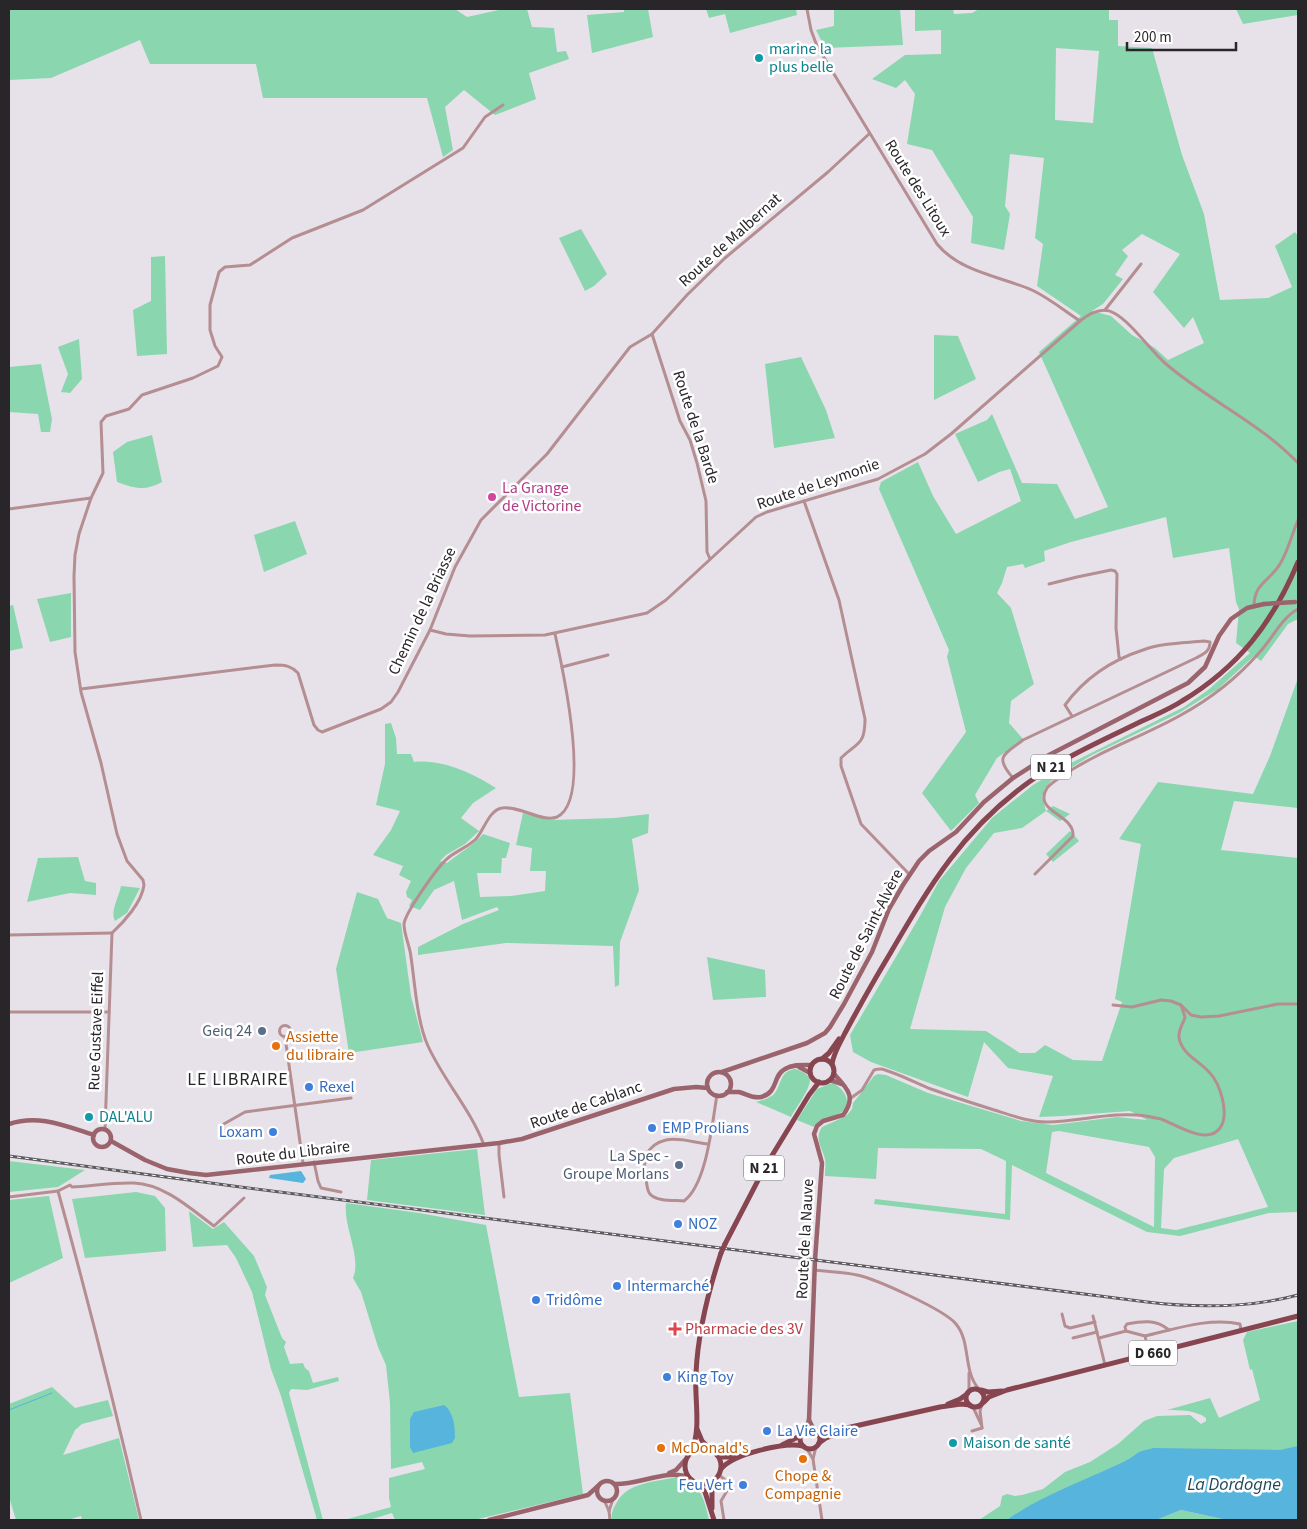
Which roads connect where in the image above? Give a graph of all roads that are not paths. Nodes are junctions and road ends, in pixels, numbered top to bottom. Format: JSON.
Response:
{"nodes":[{"id":1,"x":807,"y":9,"type":"edge"},
{"id":2,"x":503,"y":105,"type":"dead end"},
{"id":3,"x":869,"y":134,"type":"junction"},
{"id":4,"x":1141,"y":264,"type":"dead end"},
{"id":5,"x":1105,"y":310,"type":"junction"},
{"id":6,"x":1080,"y":321,"type":"junction"},
{"id":7,"x":652,"y":334,"type":"junction"},
{"id":8,"x":612,"y":368,"type":"joint"},
{"id":9,"x":1298,"y":463,"type":"edge"},
{"id":10,"x":91,"y":498,"type":"junction"},
{"id":11,"x":804,"y":501,"type":"junction"},
{"id":12,"x":9,"y":510,"type":"edge"},
{"id":13,"x":1298,"y":520,"type":"edge"},
{"id":14,"x":710,"y":559,"type":"junction"},
{"id":15,"x":1298,"y":562,"type":"edge"},
{"id":16,"x":1048,"y":584,"type":"dead end"},
{"id":17,"x":1297,"y":601,"type":"edge"},
{"id":18,"x":1254,"y":606,"type":"junction"},
{"id":19,"x":1298,"y":609,"type":"edge"},
{"id":20,"x":430,"y":630,"type":"junction"},
{"id":21,"x":555,"y":634,"type":"junction"},
{"id":22,"x":608,"y":655,"type":"dead end"},
{"id":23,"x":1121,"y":659,"type":"junction"},
{"id":24,"x":562,"y":667,"type":"junction"},
{"id":25,"x":80,"y":689,"type":"junction"},
{"id":26,"x":1072,"y":716,"type":"junction"},
{"id":27,"x":1013,"y":778,"type":"junction"},
{"id":28,"x":1035,"y":874,"type":"dead end"},
{"id":29,"x":910,"y":875,"type":"junction"},
{"id":30,"x":112,"y":933,"type":"junction"},
{"id":31,"x":9,"y":935,"type":"edge"},
{"id":32,"x":1298,"y":1004,"type":"edge"},
{"id":33,"x":1113,"y":1005,"type":"dead end"},
{"id":34,"x":1181,"y":1005,"type":"junction"},
{"id":35,"x":9,"y":1012,"type":"edge"},
{"id":36,"x":109,"y":1012,"type":"junction"},
{"id":37,"x":850,"y":1024,"type":"junction"},
{"id":38,"x":286,"y":1037,"type":"dead end"},
{"id":39,"x":822,"y":1058,"type":"junction"},
{"id":40,"x":832,"y":1064,"type":"junction"},
{"id":41,"x":812,"y":1065,"type":"junction"},
{"id":42,"x":738,"y":1066,"type":"junction"},
{"id":43,"x":798,"y":1066,"type":"junction"},
{"id":44,"x":722,"y":1072,"type":"junction"},
{"id":45,"x":810,"y":1073,"type":"junction"},
{"id":46,"x":834,"y":1074,"type":"junction"},
{"id":47,"x":814,"y":1079,"type":"junction"},
{"id":48,"x":708,"y":1080,"type":"junction"},
{"id":49,"x":830,"y":1080,"type":"junction"},
{"id":50,"x":730,"y":1081,"type":"junction"},
{"id":51,"x":819,"y":1082,"type":"junction"},
{"id":52,"x":843,"y":1084,"type":"junction"},
{"id":53,"x":696,"y":1087,"type":"junction"},
{"id":54,"x":708,"y":1088,"type":"junction"},
{"id":55,"x":727,"y":1092,"type":"junction"},
{"id":56,"x":740,"y":1092,"type":"junction"},
{"id":57,"x":717,"y":1095,"type":"junction"},
{"id":58,"x":809,"y":1095,"type":"junction"},
{"id":59,"x":351,"y":1098,"type":"dead end"},
{"id":60,"x":851,"y":1098,"type":"junction"},
{"id":61,"x":296,"y":1105,"type":"junction"},
{"id":62,"x":9,"y":1124,"type":"edge"},
{"id":63,"x":222,"y":1125,"type":"dead end"},
{"id":64,"x":105,"y":1130,"type":"junction"},
{"id":65,"x":94,"y":1134,"type":"junction"},
{"id":66,"x":111,"y":1141,"type":"junction"},
{"id":67,"x":499,"y":1144,"type":"junction"},
{"id":68,"x":708,"y":1144,"type":"junction"},
{"id":69,"x":484,"y":1145,"type":"junction"},
{"id":70,"x":314,"y":1162,"type":"junction"},
{"id":71,"x":303,"y":1163,"type":"junction"},
{"id":72,"x":58,"y":1191,"type":"junction"},
{"id":73,"x":341,"y":1192,"type":"dead end"},
{"id":74,"x":9,"y":1196,"type":"edge"},
{"id":75,"x":244,"y":1198,"type":"dead end"},
{"id":76,"x":504,"y":1198,"type":"dead end"},
{"id":77,"x":816,"y":1270,"type":"junction"},
{"id":78,"x":1062,"y":1314,"type":"dead end"},
{"id":79,"x":1093,"y":1316,"type":"dead end"},
{"id":80,"x":1298,"y":1316,"type":"edge"},
{"id":81,"x":1095,"y":1322,"type":"junction"},
{"id":82,"x":1170,"y":1330,"type":"junction"},
{"id":83,"x":1241,"y":1330,"type":"junction"},
{"id":84,"x":1126,"y":1331,"type":"junction"},
{"id":85,"x":1098,"y":1332,"type":"junction"},
{"id":86,"x":1146,"y":1336,"type":"junction"},
{"id":87,"x":1073,"y":1338,"type":"dead end"},
{"id":88,"x":1099,"y":1338,"type":"junction"},
{"id":89,"x":1149,"y":1354,"type":"junction"},
{"id":90,"x":1106,"y":1365,"type":"junction"},
{"id":91,"x":969,"y":1368,"type":"junction"},
{"id":92,"x":979,"y":1389,"type":"junction"},
{"id":93,"x":1007,"y":1390,"type":"junction"},
{"id":94,"x":968,"y":1392,"type":"junction"},
{"id":95,"x":983,"y":1403,"type":"junction"},
{"id":96,"x":971,"y":1406,"type":"junction"},
{"id":97,"x":940,"y":1407,"type":"junction"},
{"id":98,"x":809,"y":1420,"type":"junction"},
{"id":99,"x":871,"y":1424,"type":"junction"},
{"id":100,"x":697,"y":1428,"type":"junction"},
{"id":101,"x":982,"y":1428,"type":"junction"},
{"id":102,"x":805,"y":1430,"type":"junction"},
{"id":103,"x":815,"y":1431,"type":"junction"},
{"id":104,"x":972,"y":1431,"type":"dead end"},
{"id":105,"x":800,"y":1436,"type":"junction"},
{"id":106,"x":818,"y":1445,"type":"junction"},
{"id":107,"x":805,"y":1447,"type":"junction"},
{"id":108,"x":772,"y":1448,"type":"junction"},
{"id":109,"x":710,"y":1450,"type":"junction"},
{"id":110,"x":691,"y":1452,"type":"junction"},
{"id":111,"x":717,"y":1454,"type":"junction"},
{"id":112,"x":738,"y":1457,"type":"junction"},
{"id":113,"x":685,"y":1460,"type":"junction"},
{"id":114,"x":813,"y":1460,"type":"junction"},
{"id":115,"x":720,"y":1472,"type":"junction"},
{"id":116,"x":666,"y":1475,"type":"junction"},
{"id":117,"x":689,"y":1478,"type":"junction"},
{"id":118,"x":714,"y":1480,"type":"junction"},
{"id":119,"x":695,"y":1482,"type":"junction"},
{"id":120,"x":615,"y":1484,"type":"junction"},
{"id":121,"x":630,"y":1484,"type":"junction"},
{"id":122,"x":598,"y":1486,"type":"junction"},
{"id":123,"x":618,"y":1491,"type":"junction"},
{"id":124,"x":588,"y":1495,"type":"junction"},
{"id":125,"x":602,"y":1499,"type":"junction"},
{"id":126,"x":613,"y":1499,"type":"junction"},
{"id":127,"x":609,"y":1512,"type":"junction"},
{"id":128,"x":712,"y":1514,"type":"junction"},
{"id":129,"x":141,"y":1520,"type":"edge"},
{"id":130,"x":489,"y":1520,"type":"edge"},
{"id":131,"x":610,"y":1520,"type":"edge"},
{"id":132,"x":714,"y":1520,"type":"edge"},
{"id":133,"x":724,"y":1520,"type":"edge"},
{"id":134,"x":822,"y":1520,"type":"edge"}],
"edges":[{"from":1,"to":3,"type":"street","name":"Route des Litoux"},
{"from":2,"to":10,"type":"street"},
{"from":3,"to":6,"type":"street","name":"Route des Litoux"},
{"from":3,"to":7,"type":"street","name":"Route de Malbernat"},
{"from":4,"to":5,"type":"street"},
{"from":5,"to":6,"type":"street","name":"Route de Leymonie"},
{"from":5,"to":9,"type":"street"},
{"from":6,"to":11,"type":"street","name":"Route de Leymonie"},
{"from":7,"to":8,"type":"street","name":"Route de Malbernat"},
{"from":7,"to":14,"type":"street","name":"Route de la Barde"},
{"from":8,"to":20,"type":"street","name":"Chemin de la Briasse"},
{"from":10,"to":12,"type":"street"},
{"from":10,"to":25,"type":"street"},
{"from":11,"to":14,"type":"street","name":"Route de Leymonie"},
{"from":11,"to":29,"type":"street"},
{"from":13,"to":18,"type":"street"},
{"from":14,"to":21,"type":"street","name":"Route de Leymonie"},
{"from":15,"to":37,"type":"main road","number":"N 21"},
{"from":16,"to":23,"type":"street"},
{"from":17,"to":18,"type":"main road","name":"Route de Saint-Alvère","bridge":true},
{"from":18,"to":27,"type":"main road","name":"Route de Saint-Alvère"},
{"from":19,"to":28,"type":"street"},
{"from":20,"to":21,"type":"street","name":"Route de Leymonie"},
{"from":20,"to":25,"type":"street","name":"Chemin de la Briasse"},
{"from":21,"to":24,"type":"street"},
{"from":22,"to":24,"type":"street"},
{"from":23,"to":26,"type":"street"},
{"from":23,"to":26,"type":"street"},
{"from":24,"to":69,"type":"street"},
{"from":25,"to":30,"type":"street"},
{"from":26,"to":27,"type":"street"},
{"from":27,"to":29,"type":"main road","name":"Route de Saint-Alvère"},
{"from":29,"to":42,"type":"main road","name":"Route de Saint-Alvère"},
{"from":30,"to":31,"type":"street"},
{"from":30,"to":36,"type":"street","name":"Rue Gustave Eiffel"},
{"from":32,"to":34,"type":"street"},
{"from":33,"to":34,"type":"street"},
{"from":34,"to":60,"type":"street"},
{"from":35,"to":36,"type":"street"},
{"from":36,"to":64,"type":"street","name":"Rue Gustave Eiffel"},
{"from":37,"to":39,"type":"main road","number":"N 21"},
{"from":37,"to":40,"type":"main road","number":"N 21"},
{"from":38,"to":61,"type":"street"},
{"from":39,"to":40,"type":"main road"},
{"from":39,"to":41,"type":"main road"},
{"from":40,"to":46,"type":"main road"},
{"from":41,"to":43,"type":"main road"},
{"from":41,"to":45,"type":"main road"},
{"from":42,"to":44,"type":"main road","name":"Route de Saint-Alvère"},
{"from":42,"to":50,"type":"main road"},
{"from":43,"to":45,"type":"main road"},
{"from":43,"to":56,"type":"main road"},
{"from":44,"to":48,"type":"main road"},
{"from":44,"to":50,"type":"main road"},
{"from":45,"to":47,"type":"main road"},
{"from":46,"to":49,"type":"main road"},
{"from":46,"to":52,"type":"main road"},
{"from":47,"to":51,"type":"main road"},
{"from":47,"to":58,"type":"main road","number":"N 21"},
{"from":48,"to":53,"type":"main road"},
{"from":48,"to":54,"type":"main road"},
{"from":49,"to":51,"type":"main road"},
{"from":49,"to":52,"type":"main road"},
{"from":50,"to":55,"type":"main road"},
{"from":50,"to":56,"type":"main road"},
{"from":51,"to":58,"type":"main road","number":"N 21"},
{"from":52,"to":60,"type":"main road"},
{"from":53,"to":54,"type":"main road"},
{"from":53,"to":67,"type":"main road","name":"Route de Cablanc"},
{"from":54,"to":57,"type":"main road"},
{"from":55,"to":56,"type":"main road"},
{"from":55,"to":57,"type":"main road"},
{"from":57,"to":68,"type":"street"},
{"from":58,"to":100,"type":"main road","number":"N 21","bridge":true},
{"from":59,"to":61,"type":"street"},
{"from":60,"to":77,"type":"main road","name":"Route de la Nauve"},
{"from":61,"to":63,"type":"street"},
{"from":61,"to":71,"type":"street"},
{"from":62,"to":65,"type":"main road"},
{"from":64,"to":65,"type":"main road"},
{"from":64,"to":66,"type":"main road"},
{"from":65,"to":66,"type":"main road"},
{"from":66,"to":71,"type":"main road","name":"Route du Libraire"},
{"from":67,"to":69,"type":"main road","name":"Route de Cablanc"},
{"from":67,"to":76,"type":"street"},
{"from":68,"to":68,"type":"street"},
{"from":69,"to":70,"type":"main road","name":"Route du Libraire"},
{"from":70,"to":71,"type":"main road","name":"Route du Libraire"},
{"from":70,"to":73,"type":"street"},
{"from":72,"to":74,"type":"street"},
{"from":72,"to":75,"type":"street"},
{"from":72,"to":129,"type":"street"},
{"from":77,"to":91,"type":"street"},
{"from":77,"to":98,"type":"main road","name":"Route de la Nauve"},
{"from":78,"to":81,"type":"street"},
{"from":79,"to":81,"type":"street"},
{"from":80,"to":83,"type":"main road","number":"D 660"},
{"from":81,"to":85,"type":"street"},
{"from":82,"to":83,"type":"street"},
{"from":82,"to":84,"type":"street"},
{"from":82,"to":86,"type":"street"},
{"from":83,"to":89,"type":"main road","number":"D 660"},
{"from":84,"to":86,"type":"street"},
{"from":84,"to":88,"type":"street"},
{"from":85,"to":87,"type":"street"},
{"from":85,"to":88,"type":"street"},
{"from":86,"to":89,"type":"street"},
{"from":88,"to":90,"type":"street"},
{"from":89,"to":90,"type":"main road","number":"D 660"},
{"from":90,"to":93,"type":"main road","number":"D 660"},
{"from":91,"to":92,"type":"street"},
{"from":91,"to":94,"type":"street"},
{"from":92,"to":93,"type":"main road","number":"D 660"},
{"from":92,"to":94,"type":"main road"},
{"from":92,"to":95,"type":"main road"},
{"from":93,"to":95,"type":"main road","number":"D 660"},
{"from":94,"to":96,"type":"main road"},
{"from":94,"to":97,"type":"main road"},
{"from":95,"to":96,"type":"main road"},
{"from":95,"to":101,"type":"street"},
{"from":96,"to":97,"type":"main road"},
{"from":96,"to":101,"type":"street"},
{"from":97,"to":99,"type":"main road"},
{"from":98,"to":102,"type":"main road","name":"Route de la Nauve"},
{"from":98,"to":103,"type":"main road","name":"Route de la Nauve"},
{"from":99,"to":103,"type":"main road"},
{"from":99,"to":106,"type":"main road"},
{"from":100,"to":109,"type":"main road","number":"N 21"},
{"from":100,"to":110,"type":"main road","number":"N 21"},
{"from":101,"to":104,"type":"street"},
{"from":102,"to":103,"type":"main road"},
{"from":102,"to":105,"type":"main road"},
{"from":103,"to":106,"type":"main road"},
{"from":105,"to":107,"type":"main road"},
{"from":105,"to":108,"type":"main road"},
{"from":106,"to":107,"type":"main road"},
{"from":106,"to":114,"type":"street"},
{"from":107,"to":108,"type":"main road"},
{"from":107,"to":114,"type":"street"},
{"from":108,"to":112,"type":"main road"},
{"from":109,"to":110,"type":"main road"},
{"from":109,"to":111,"type":"main road"},
{"from":110,"to":113,"type":"main road"},
{"from":111,"to":112,"type":"main road"},
{"from":111,"to":115,"type":"main road"},
{"from":112,"to":115,"type":"main road"},
{"from":113,"to":116,"type":"main road"},
{"from":113,"to":117,"type":"main road"},
{"from":114,"to":134,"type":"street"},
{"from":115,"to":118,"type":"main road"},
{"from":115,"to":133,"type":"street"},
{"from":116,"to":117,"type":"main road"},
{"from":116,"to":121,"type":"main road"},
{"from":117,"to":119,"type":"main road"},
{"from":118,"to":119,"type":"main road"},
{"from":118,"to":128,"type":"main road"},
{"from":119,"to":128,"type":"main road"},
{"from":120,"to":121,"type":"main road"},
{"from":120,"to":122,"type":"main road"},
{"from":120,"to":123,"type":"main road"},
{"from":121,"to":123,"type":"main road"},
{"from":122,"to":124,"type":"main road"},
{"from":122,"to":125,"type":"main road"},
{"from":123,"to":126,"type":"main road"},
{"from":124,"to":125,"type":"main road"},
{"from":124,"to":130,"type":"main road"},
{"from":125,"to":126,"type":"main road"},
{"from":125,"to":127,"type":"street"},
{"from":126,"to":127,"type":"street"},
{"from":127,"to":131,"type":"street"},
{"from":128,"to":132,"type":"main road"}]}
